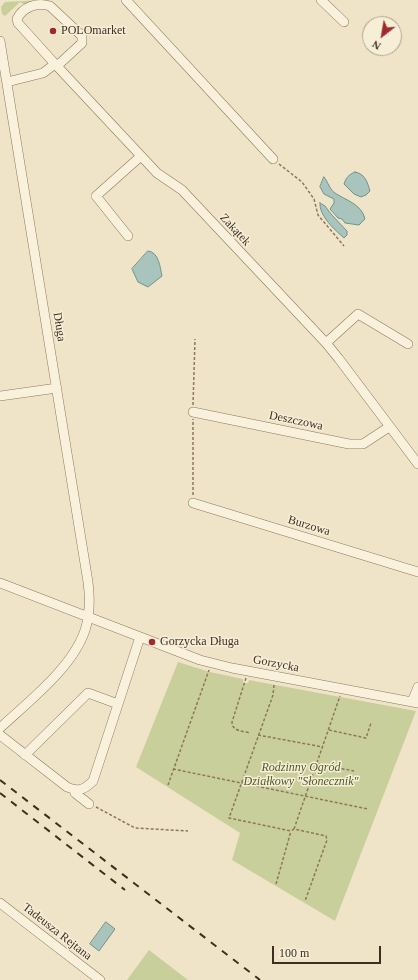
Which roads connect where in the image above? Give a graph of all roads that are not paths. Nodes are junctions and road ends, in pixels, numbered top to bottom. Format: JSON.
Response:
{"nodes":[{"id":1,"x":126,"y":0,"type":"edge"},
{"id":2,"x":321,"y":0,"type":"edge"},
{"id":3,"x":47,"y":3,"type":"edge"},
{"id":4,"x":344,"y":22,"type":"dead end"},
{"id":5,"x":0,"y":41,"type":"edge"},
{"id":6,"x":56,"y":65,"type":"junction"},
{"id":7,"x":2,"y":70,"type":"edge"},
{"id":8,"x":7,"y":82,"type":"junction"},
{"id":9,"x":141,"y":156,"type":"junction"},
{"id":10,"x":273,"y":159,"type":"road end"},
{"id":11,"x":128,"y":236,"type":"dead end"},
{"id":12,"x":326,"y":343,"type":"junction"},
{"id":13,"x":408,"y":344,"type":"dead end"},
{"id":14,"x":57,"y":388,"type":"junction"},
{"id":15,"x":0,"y":396,"type":"edge"},
{"id":16,"x":193,"y":412,"type":"dead end"},
{"id":17,"x":389,"y":427,"type":"junction"},
{"id":18,"x":418,"y":464,"type":"edge"},
{"id":19,"x":192,"y":503,"type":"dead end"},
{"id":20,"x":418,"y":572,"type":"edge"},
{"id":21,"x":0,"y":583,"type":"edge"},
{"id":22,"x":88,"y":617,"type":"junction"},
{"id":23,"x":140,"y":637,"type":"junction"},
{"id":24,"x":418,"y":687,"type":"edge"},
{"id":25,"x":415,"y":703,"type":"edge"},
{"id":26,"x":118,"y":704,"type":"junction"},
{"id":27,"x":0,"y":728,"type":"edge"},
{"id":28,"x":0,"y":735,"type":"edge"},
{"id":29,"x":24,"y":755,"type":"junction"},
{"id":30,"x":74,"y":790,"type":"junction"},
{"id":31,"x":89,"y":804,"type":"road end"},
{"id":32,"x":0,"y":903,"type":"edge"},
{"id":33,"x":100,"y":980,"type":"edge"}],
"edges":[{"from":1,"to":10,"type":"street"},
{"from":2,"to":4,"type":"street"},
{"from":3,"to":6,"type":"street"},
{"from":3,"to":6,"type":"street","name":"Zakątek"},
{"from":5,"to":7,"type":"street","name":"Długa"},
{"from":6,"to":8,"type":"street"},
{"from":6,"to":9,"type":"street","name":"Zakątek"},
{"from":7,"to":8,"type":"street","name":"Długa"},
{"from":8,"to":14,"type":"street","name":"Długa"},
{"from":9,"to":11,"type":"street"},
{"from":9,"to":12,"type":"street","name":"Zakątek"},
{"from":12,"to":13,"type":"street"},
{"from":12,"to":17,"type":"street","name":"Zakątek"},
{"from":14,"to":15,"type":"street"},
{"from":14,"to":22,"type":"street","name":"Długa"},
{"from":16,"to":17,"type":"street","name":"Deszczowa"},
{"from":17,"to":18,"type":"street","name":"Zakątek"},
{"from":19,"to":20,"type":"street","name":"Burzowa"},
{"from":21,"to":22,"type":"street","name":"Gorzycka"},
{"from":22,"to":23,"type":"street","name":"Gorzycka"},
{"from":22,"to":27,"type":"street","name":"Długa"},
{"from":23,"to":25,"type":"street","name":"Gorzycka"},
{"from":23,"to":26,"type":"street"},
{"from":24,"to":25,"type":"street"},
{"from":26,"to":29,"type":"street"},
{"from":26,"to":30,"type":"street"},
{"from":28,"to":29,"type":"street"},
{"from":29,"to":30,"type":"street"},
{"from":30,"to":31,"type":"street"},
{"from":32,"to":33,"type":"street","name":"Tadeusza Rejtana"}]}
